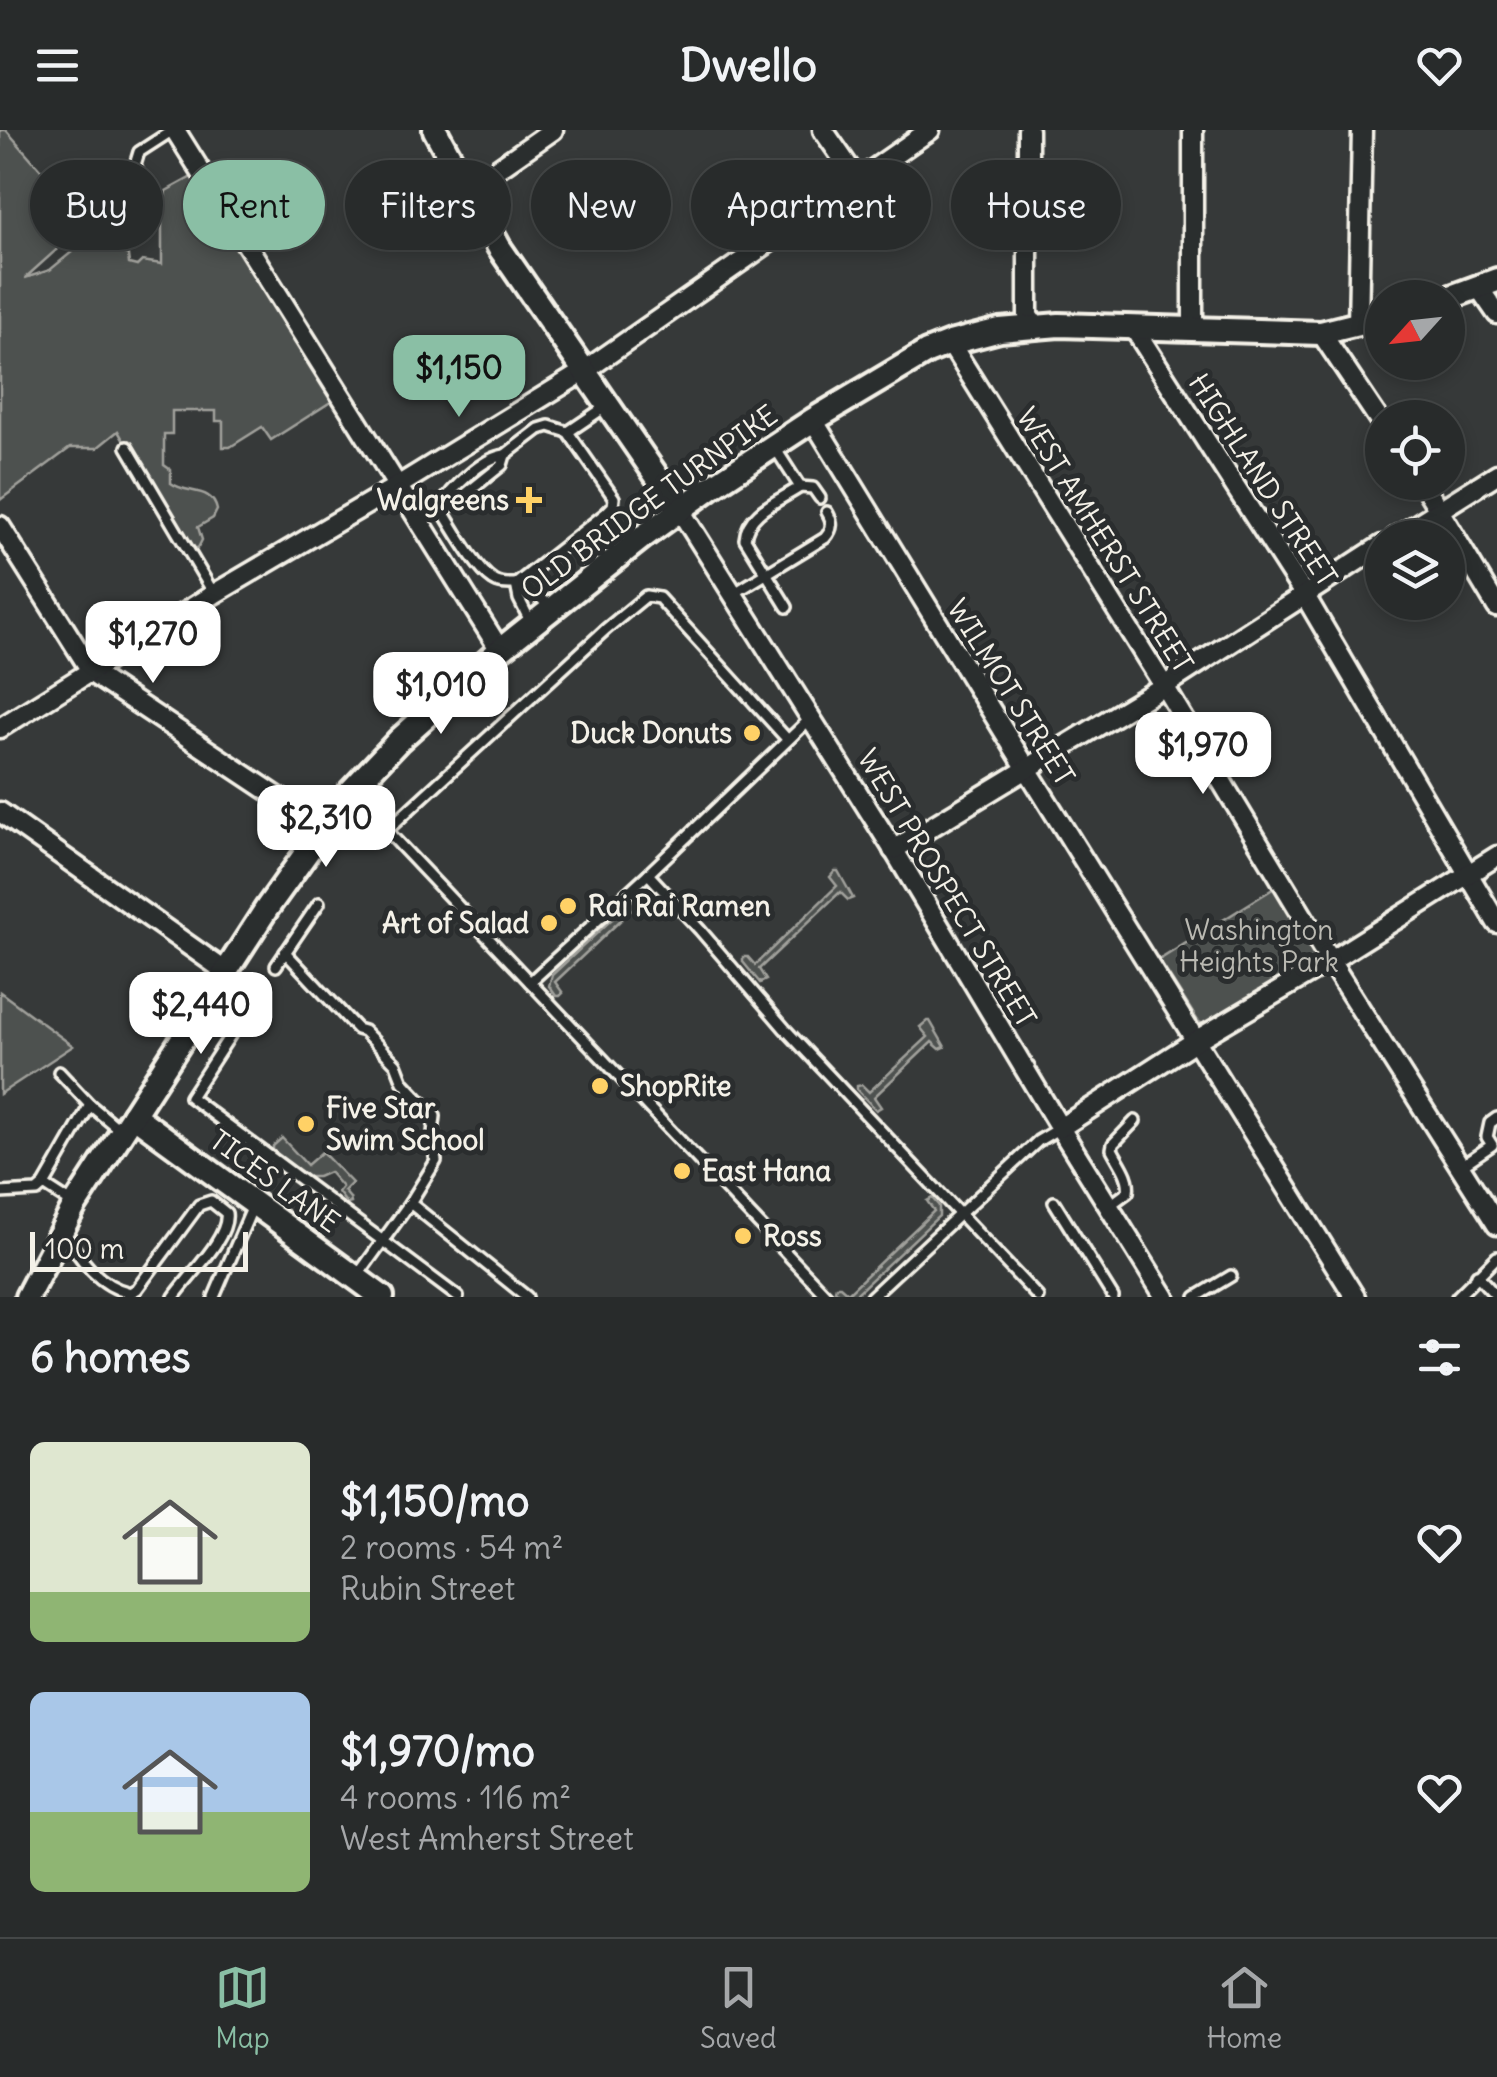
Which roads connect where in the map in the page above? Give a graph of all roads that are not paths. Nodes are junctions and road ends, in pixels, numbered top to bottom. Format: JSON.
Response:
{"nodes":[{"id":1,"x":174,"y":130,"type":"edge"},
{"id":2,"x":435,"y":130,"type":"edge"},
{"id":3,"x":554,"y":130,"type":"edge"},
{"id":4,"x":823,"y":130,"type":"edge"},
{"id":5,"x":930,"y":130,"type":"edge"},
{"id":6,"x":1028,"y":130,"type":"edge"},
{"id":7,"x":1193,"y":130,"type":"edge"},
{"id":8,"x":1362,"y":130,"type":"edge"},
{"id":9,"x":137,"y":160,"type":"edge"},
{"id":10,"x":451,"y":160,"type":"edge"},
{"id":11,"x":510,"y":160,"type":"edge"},
{"id":12,"x":844,"y":160,"type":"edge"},
{"id":13,"x":886,"y":160,"type":"edge"},
{"id":14,"x":502,"y":250,"type":"edge"},
{"id":15,"x":757,"y":250,"type":"edge"},
{"id":16,"x":1488,"y":284,"type":"edge"},
{"id":17,"x":1497,"y":314,"type":"edge"},
{"id":18,"x":1365,"y":323,"type":"edge"},
{"id":19,"x":1358,"y":325,"type":"junction"},
{"id":20,"x":1036,"y":326,"type":"junction"},
{"id":21,"x":1133,"y":328,"type":"junction"},
{"id":22,"x":1193,"y":330,"type":"junction"},
{"id":23,"x":1321,"y":334,"type":"junction"},
{"id":24,"x":950,"y":343,"type":"junction"},
{"id":25,"x":583,"y":372,"type":"junction"},
{"id":26,"x":1366,"y":400,"type":"edge"},
{"id":27,"x":607,"y":405,"type":"junction"},
{"id":28,"x":813,"y":420,"type":"junction"},
{"id":29,"x":568,"y":432,"type":"junction"},
{"id":30,"x":774,"y":446,"type":"junction"},
{"id":31,"x":128,"y":447,"type":"dead end"},
{"id":32,"x":1497,"y":474,"type":"edge"},
{"id":33,"x":396,"y":487,"type":"junction"},
{"id":34,"x":800,"y":487,"type":"junction"},
{"id":35,"x":820,"y":498,"type":"dead end"},
{"id":36,"x":1434,"y":500,"type":"edge"},
{"id":37,"x":440,"y":508,"type":"junction"},
{"id":38,"x":680,"y":510,"type":"junction"},
{"id":39,"x":1440,"y":510,"type":"junction"},
{"id":40,"x":827,"y":512,"type":"dead end"},
{"id":41,"x":1424,"y":520,"type":"edge"},
{"id":42,"x":418,"y":522,"type":"junction"},
{"id":43,"x":0,"y":526,"type":"edge"},
{"id":44,"x":1365,"y":556,"type":"edge"},
{"id":45,"x":766,"y":574,"type":"junction"},
{"id":46,"x":516,"y":584,"type":"junction"},
{"id":47,"x":214,"y":594,"type":"junction"},
{"id":48,"x":733,"y":594,"type":"junction"},
{"id":49,"x":1304,"y":594,"type":"junction"},
{"id":50,"x":787,"y":607,"type":"dead end"},
{"id":51,"x":1497,"y":607,"type":"edge"},
{"id":52,"x":552,"y":609,"type":"junction"},
{"id":53,"x":532,"y":625,"type":"junction"},
{"id":54,"x":500,"y":650,"type":"junction"},
{"id":55,"x":90,"y":670,"type":"junction"},
{"id":56,"x":1164,"y":686,"type":"junction"},
{"id":57,"x":811,"y":718,"type":"junction"},
{"id":58,"x":0,"y":728,"type":"edge"},
{"id":59,"x":787,"y":740,"type":"junction"},
{"id":60,"x":1027,"y":770,"type":"junction"},
{"id":61,"x":350,"y":792,"type":"junction"},
{"id":62,"x":0,"y":812,"type":"edge"},
{"id":63,"x":323,"y":828,"type":"junction"},
{"id":64,"x":387,"y":830,"type":"junction"},
{"id":65,"x":893,"y":850,"type":"junction"},
{"id":66,"x":1497,"y":856,"type":"edge"},
{"id":67,"x":648,"y":874,"type":"junction"},
{"id":68,"x":1468,"y":876,"type":"junction"},
{"id":69,"x":318,"y":904,"type":"dead end"},
{"id":70,"x":1497,"y":923,"type":"edge"},
{"id":71,"x":285,"y":952,"type":"junction"},
{"id":72,"x":1330,"y":960,"type":"junction"},
{"id":73,"x":276,"y":966,"type":"dead end"},
{"id":74,"x":225,"y":972,"type":"junction"},
{"id":75,"x":530,"y":982,"type":"junction"},
{"id":76,"x":246,"y":1011,"type":"dead end"},
{"id":77,"x":1195,"y":1041,"type":"junction"},
{"id":78,"x":59,"y":1072,"type":"dead end"},
{"id":79,"x":90,"y":1105,"type":"junction"},
{"id":80,"x":1497,"y":1118,"type":"edge"},
{"id":81,"x":1136,"y":1121,"type":"dead end"},
{"id":82,"x":127,"y":1123,"type":"junction"},
{"id":83,"x":1060,"y":1128,"type":"junction"},
{"id":84,"x":1461,"y":1166,"type":"junction"},
{"id":85,"x":44,"y":1186,"type":"junction"},
{"id":86,"x":0,"y":1193,"type":"edge"},
{"id":87,"x":1054,"y":1202,"type":"dead end"},
{"id":88,"x":254,"y":1203,"type":"junction"},
{"id":89,"x":410,"y":1203,"type":"junction"},
{"id":90,"x":75,"y":1205,"type":"junction"},
{"id":91,"x":1110,"y":1206,"type":"junction"},
{"id":92,"x":960,"y":1212,"type":"junction"},
{"id":93,"x":1497,"y":1224,"type":"edge"},
{"id":94,"x":62,"y":1228,"type":"junction"},
{"id":95,"x":383,"y":1240,"type":"junction"},
{"id":96,"x":1497,"y":1257,"type":"edge"},
{"id":97,"x":1477,"y":1275,"type":"junction"},
{"id":98,"x":1231,"y":1276,"type":"dead end"},
{"id":99,"x":357,"y":1277,"type":"junction"},
{"id":100,"x":1488,"y":1286,"type":"junction"},
{"id":101,"x":1496,"y":1296,"type":"edge"},
{"id":102,"x":28,"y":1297,"type":"edge"},
{"id":103,"x":174,"y":1297,"type":"edge"},
{"id":104,"x":214,"y":1297,"type":"edge"},
{"id":105,"x":382,"y":1297,"type":"edge"},
{"id":106,"x":458,"y":1297,"type":"edge"},
{"id":107,"x":527,"y":1297,"type":"edge"},
{"id":108,"x":828,"y":1297,"type":"edge"},
{"id":109,"x":871,"y":1297,"type":"edge"},
{"id":110,"x":1038,"y":1297,"type":"edge"},
{"id":111,"x":1112,"y":1297,"type":"edge"},
{"id":112,"x":1166,"y":1297,"type":"edge"},
{"id":113,"x":1196,"y":1297,"type":"edge"},
{"id":114,"x":1354,"y":1297,"type":"edge"},
{"id":115,"x":1456,"y":1297,"type":"edge"},
{"id":116,"x":1477,"y":1297,"type":"edge"}],
"edges":[{"from":1,"to":9,"type":"lane"},
{"from":1,"to":33,"type":"street"},
{"from":2,"to":10,"type":"street"},
{"from":3,"to":11,"type":"street"},
{"from":4,"to":12,"type":"street"},
{"from":5,"to":13,"type":"street"},
{"from":6,"to":20,"type":"street"},
{"from":7,"to":22,"type":"street"},
{"from":8,"to":19,"type":"street"},
{"from":14,"to":25,"type":"street"},
{"from":15,"to":25,"type":"street"},
{"from":16,"to":17,"type":"street"},
{"from":18,"to":19,"type":"street","name":"OLD BRIDGE TURNPIKE"},
{"from":19,"to":23,"type":"street","name":"OLD BRIDGE TURNPIKE"},
{"from":20,"to":21,"type":"street","name":"OLD BRIDGE TURNPIKE"},
{"from":20,"to":24,"type":"street","name":"OLD BRIDGE TURNPIKE"},
{"from":21,"to":22,"type":"street","name":"OLD BRIDGE TURNPIKE"},
{"from":21,"to":49,"type":"street","name":"HIGHLAND STREET"},
{"from":22,"to":23,"type":"street","name":"OLD BRIDGE TURNPIKE"},
{"from":23,"to":26,"type":"street"},
{"from":24,"to":28,"type":"street","name":"OLD BRIDGE TURNPIKE"},
{"from":24,"to":56,"type":"street","name":"WEST AMHERST STREET"},
{"from":25,"to":27,"type":"street"},
{"from":25,"to":33,"type":"street"},
{"from":27,"to":29,"type":"lane"},
{"from":27,"to":38,"type":"street"},
{"from":28,"to":30,"type":"street","name":"OLD BRIDGE TURNPIKE"},
{"from":28,"to":60,"type":"street","name":"WILMOT STREET"},
{"from":29,"to":37,"type":"lane"},
{"from":29,"to":46,"type":"lane"},
{"from":30,"to":34,"type":"lane"},
{"from":30,"to":38,"type":"street","name":"OLD BRIDGE TURNPIKE"},
{"from":31,"to":47,"type":"lane"},
{"from":32,"to":39,"type":"street"},
{"from":33,"to":42,"type":"street"},
{"from":33,"to":47,"type":"street"},
{"from":34,"to":35,"type":"lane"},
{"from":34,"to":45,"type":"lane"},
{"from":36,"to":39,"type":"street"},
{"from":37,"to":42,"type":"lane"},
{"from":37,"to":46,"type":"lane"},
{"from":38,"to":48,"type":"street","name":"WEST PROSPECT STREET"},
{"from":38,"to":52,"type":"street","name":"OLD BRIDGE TURNPIKE"},
{"from":39,"to":41,"type":"street"},
{"from":39,"to":51,"type":"street"},
{"from":40,"to":45,"type":"lane"},
{"from":42,"to":54,"type":"street"},
{"from":43,"to":55,"type":"street"},
{"from":44,"to":49,"type":"street"},
{"from":45,"to":48,"type":"lane"},
{"from":45,"to":50,"type":"lane"},
{"from":46,"to":52,"type":"lane"},
{"from":46,"to":53,"type":"lane"},
{"from":47,"to":55,"type":"street"},
{"from":48,"to":57,"type":"street","name":"WEST PROSPECT STREET"},
{"from":49,"to":56,"type":"street"},
{"from":49,"to":68,"type":"street","name":"HIGHLAND STREET"},
{"from":52,"to":53,"type":"street","name":"OLD BRIDGE TURNPIKE"},
{"from":53,"to":54,"type":"street","name":"OLD BRIDGE TURNPIKE"},
{"from":54,"to":61,"type":"street","name":"OLD BRIDGE TURNPIKE"},
{"from":55,"to":58,"type":"street"},
{"from":55,"to":63,"type":"street"},
{"from":56,"to":60,"type":"street"},
{"from":56,"to":72,"type":"street","name":"WEST AMHERST STREET"},
{"from":57,"to":59,"type":"lane"},
{"from":57,"to":65,"type":"street","name":"WEST PROSPECT STREET"},
{"from":59,"to":64,"type":"lane"},
{"from":59,"to":67,"type":"lane"},
{"from":60,"to":65,"type":"street"},
{"from":60,"to":77,"type":"street","name":"WILMOT STREET"},
{"from":61,"to":63,"type":"street","name":"OLD BRIDGE TURNPIKE"},
{"from":61,"to":64,"type":"lane"},
{"from":62,"to":74,"type":"street"},
{"from":63,"to":74,"type":"street","name":"OLD BRIDGE TURNPIKE"},
{"from":64,"to":75,"type":"lane"},
{"from":65,"to":83,"type":"street","name":"WEST PROSPECT STREET"},
{"from":66,"to":68,"type":"street"},
{"from":67,"to":75,"type":"lane"},
{"from":67,"to":92,"type":"lane"},
{"from":68,"to":70,"type":"street","name":"HIGHLAND STREET"},
{"from":68,"to":72,"type":"street"},
{"from":69,"to":71,"type":"lane"},
{"from":71,"to":73,"type":"lane"},
{"from":71,"to":89,"type":"lane"},
{"from":72,"to":77,"type":"street"},
{"from":72,"to":84,"type":"street","name":"WEST AMHERST STREET"},
{"from":74,"to":82,"type":"street","name":"OLD BRIDGE TURNPIKE"},
{"from":75,"to":108,"type":"lane"},
{"from":76,"to":95,"type":"lane"},
{"from":77,"to":83,"type":"street"},
{"from":77,"to":114,"type":"street","name":"WILMOT STREET"},
{"from":78,"to":79,"type":"lane"},
{"from":79,"to":82,"type":"lane"},
{"from":79,"to":85,"type":"lane"},
{"from":80,"to":84,"type":"lane"},
{"from":81,"to":91,"type":"lane"},
{"from":82,"to":88,"type":"street","name":"TICES LANE"},
{"from":82,"to":90,"type":"street","name":"OLD BRIDGE TURNPIKE"},
{"from":83,"to":91,"type":"street","name":"WEST PROSPECT STREET"},
{"from":83,"to":92,"type":"lane"},
{"from":84,"to":93,"type":"street","name":"WEST AMHERST STREET"},
{"from":85,"to":86,"type":"lane"},
{"from":85,"to":90,"type":"lane"},
{"from":87,"to":111,"type":"lane"},
{"from":88,"to":99,"type":"street","name":"TICES LANE"},
{"from":88,"to":104,"type":"lane"},
{"from":89,"to":95,"type":"lane"},
{"from":89,"to":107,"type":"lane"},
{"from":90,"to":94,"type":"street","name":"OLD BRIDGE TURNPIKE"},
{"from":91,"to":112,"type":"street","name":"WEST PROSPECT STREET"},
{"from":92,"to":109,"type":"lane"},
{"from":92,"to":110,"type":"lane"},
{"from":94,"to":102,"type":"street","name":"OLD BRIDGE TURNPIKE"},
{"from":94,"to":103,"type":"lane"},
{"from":95,"to":99,"type":"lane"},
{"from":95,"to":106,"type":"lane"},
{"from":96,"to":97,"type":"lane"},
{"from":97,"to":100,"type":"lane"},
{"from":97,"to":115,"type":"lane"},
{"from":98,"to":113,"type":"lane"},
{"from":99,"to":105,"type":"street","name":"TICES LANE"},
{"from":100,"to":101,"type":"lane"},
{"from":100,"to":116,"type":"lane"}]}
